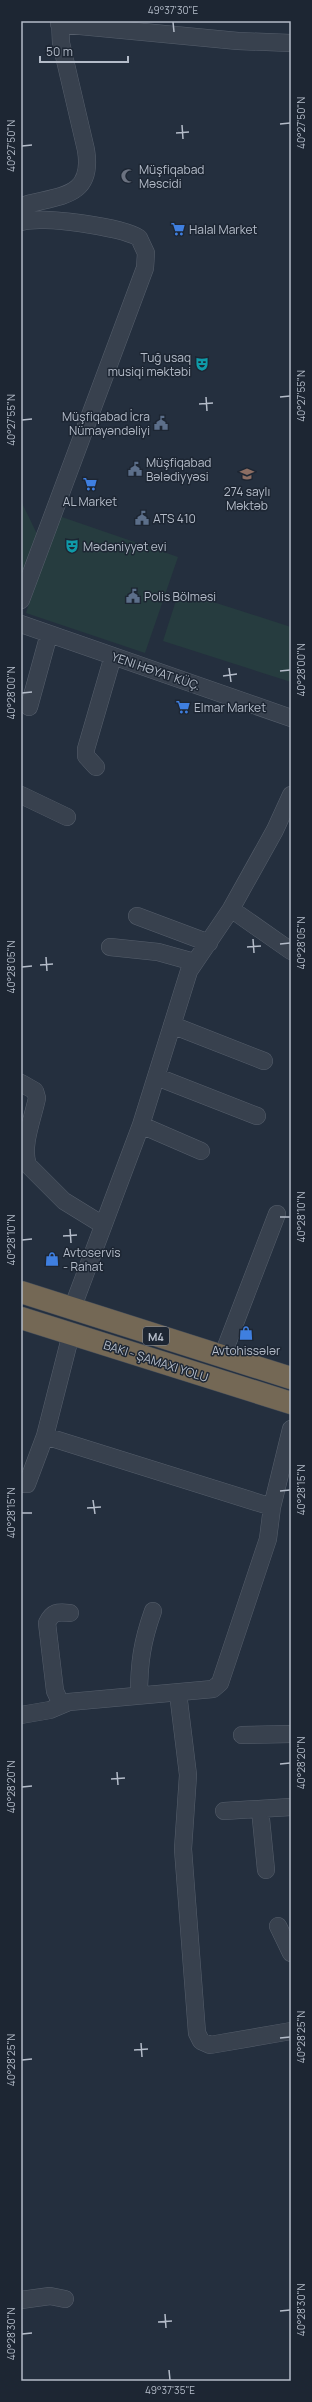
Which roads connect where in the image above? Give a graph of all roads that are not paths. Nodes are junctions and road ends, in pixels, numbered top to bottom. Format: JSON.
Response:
{"nodes":[{"id":1,"x":60,"y":22,"type":"edge"},
{"id":2,"x":291,"y":43,"type":"edge"},
{"id":3,"x":21,"y":206,"type":"edge"},
{"id":4,"x":21,"y":222,"type":"edge"},
{"id":5,"x":21,"y":600,"type":"edge"},
{"id":6,"x":21,"y":624,"type":"edge"},
{"id":7,"x":49,"y":634,"type":"junction"},
{"id":8,"x":114,"y":656,"type":"junction"},
{"id":9,"x":29,"y":707,"type":"dead end"},
{"id":10,"x":291,"y":718,"type":"edge"},
{"id":11,"x":96,"y":767,"type":"dead end"},
{"id":12,"x":291,"y":794,"type":"edge"},
{"id":13,"x":21,"y":795,"type":"edge"},
{"id":14,"x":67,"y":817,"type":"dead end"},
{"id":15,"x":231,"y":909,"type":"junction"},
{"id":16,"x":137,"y":916,"type":"dead end"},
{"id":17,"x":209,"y":943,"type":"junction"},
{"id":18,"x":110,"y":947,"type":"dead end"},
{"id":19,"x":291,"y":951,"type":"edge"},
{"id":20,"x":194,"y":962,"type":"junction"},
{"id":21,"x":172,"y":1025,"type":"junction"},
{"id":22,"x":264,"y":1061,"type":"dead end"},
{"id":23,"x":157,"y":1076,"type":"junction"},
{"id":24,"x":21,"y":1083,"type":"edge"},
{"id":25,"x":257,"y":1116,"type":"dead end"},
{"id":26,"x":141,"y":1125,"type":"junction"},
{"id":27,"x":201,"y":1151,"type":"dead end"},
{"id":28,"x":277,"y":1214,"type":"dead end"},
{"id":29,"x":103,"y":1225,"type":"junction"},
{"id":30,"x":21,"y":1292,"type":"edge"},
{"id":31,"x":72,"y":1309,"type":"junction"},
{"id":32,"x":21,"y":1318,"type":"edge"},
{"id":33,"x":71,"y":1334,"type":"junction"},
{"id":34,"x":222,"y":1357,"type":"junction"},
{"id":35,"x":291,"y":1378,"type":"edge"},
{"id":36,"x":291,"y":1403,"type":"edge"},
{"id":37,"x":291,"y":1429,"type":"edge"},
{"id":38,"x":45,"y":1436,"type":"junction"},
{"id":39,"x":21,"y":1484,"type":"edge"},
{"id":40,"x":272,"y":1507,"type":"junction"},
{"id":41,"x":153,"y":1611,"type":"dead end"},
{"id":42,"x":70,"y":1613,"type":"dead end"},
{"id":43,"x":178,"y":1693,"type":"junction"},
{"id":44,"x":139,"y":1696,"type":"junction"},
{"id":45,"x":61,"y":1704,"type":"junction"},
{"id":46,"x":21,"y":1715,"type":"edge"},
{"id":47,"x":291,"y":1734,"type":"edge"},
{"id":48,"x":242,"y":1735,"type":"dead end"},
{"id":49,"x":291,"y":1807,"type":"edge"},
{"id":50,"x":260,"y":1809,"type":"junction"},
{"id":51,"x":224,"y":1811,"type":"dead end"},
{"id":52,"x":266,"y":1870,"type":"dead end"},
{"id":53,"x":278,"y":1926,"type":"dead end"},
{"id":54,"x":291,"y":1953,"type":"edge"},
{"id":55,"x":291,"y":2031,"type":"edge"},
{"id":56,"x":65,"y":2299,"type":"dead end"},
{"id":57,"x":21,"y":2300,"type":"edge"}],
"edges":[{"from":1,"to":2,"type":"street"},
{"from":1,"to":3,"type":"street"},
{"from":4,"to":5,"type":"street"},
{"from":6,"to":7,"type":"street","name":"YENI HƏYAT KÜÇ."},
{"from":7,"to":8,"type":"street","name":"YENI HƏYAT KÜÇ."},
{"from":7,"to":9,"type":"street"},
{"from":8,"to":10,"type":"street","name":"YENI HƏYAT KÜÇ."},
{"from":8,"to":11,"type":"street"},
{"from":12,"to":15,"type":"street"},
{"from":13,"to":14,"type":"street"},
{"from":15,"to":17,"type":"street"},
{"from":15,"to":19,"type":"street"},
{"from":16,"to":17,"type":"street"},
{"from":17,"to":20,"type":"street"},
{"from":18,"to":20,"type":"street"},
{"from":20,"to":21,"type":"street"},
{"from":21,"to":22,"type":"street"},
{"from":21,"to":23,"type":"street"},
{"from":23,"to":25,"type":"street"},
{"from":23,"to":26,"type":"street"},
{"from":24,"to":29,"type":"street"},
{"from":26,"to":27,"type":"street"},
{"from":26,"to":29,"type":"street"},
{"from":28,"to":34,"type":"street"},
{"from":29,"to":31,"type":"street"},
{"from":30,"to":31,"type":"highway","number":"M4"},
{"from":31,"to":34,"type":"highway","number":"M4"},
{"from":32,"to":33,"type":"highway","number":"M4"},
{"from":33,"to":36,"type":"highway","number":"M4"},
{"from":33,"to":38,"type":"street"},
{"from":34,"to":35,"type":"highway","number":"M4"},
{"from":37,"to":40,"type":"street"},
{"from":38,"to":39,"type":"street"},
{"from":38,"to":40,"type":"street"},
{"from":40,"to":43,"type":"street"},
{"from":41,"to":44,"type":"street"},
{"from":42,"to":45,"type":"street"},
{"from":43,"to":44,"type":"street"},
{"from":43,"to":55,"type":"street"},
{"from":44,"to":45,"type":"street"},
{"from":45,"to":46,"type":"street"},
{"from":47,"to":48,"type":"street"},
{"from":49,"to":50,"type":"street"},
{"from":50,"to":51,"type":"street"},
{"from":50,"to":52,"type":"street"},
{"from":53,"to":54,"type":"street"},
{"from":56,"to":57,"type":"street"}]}
